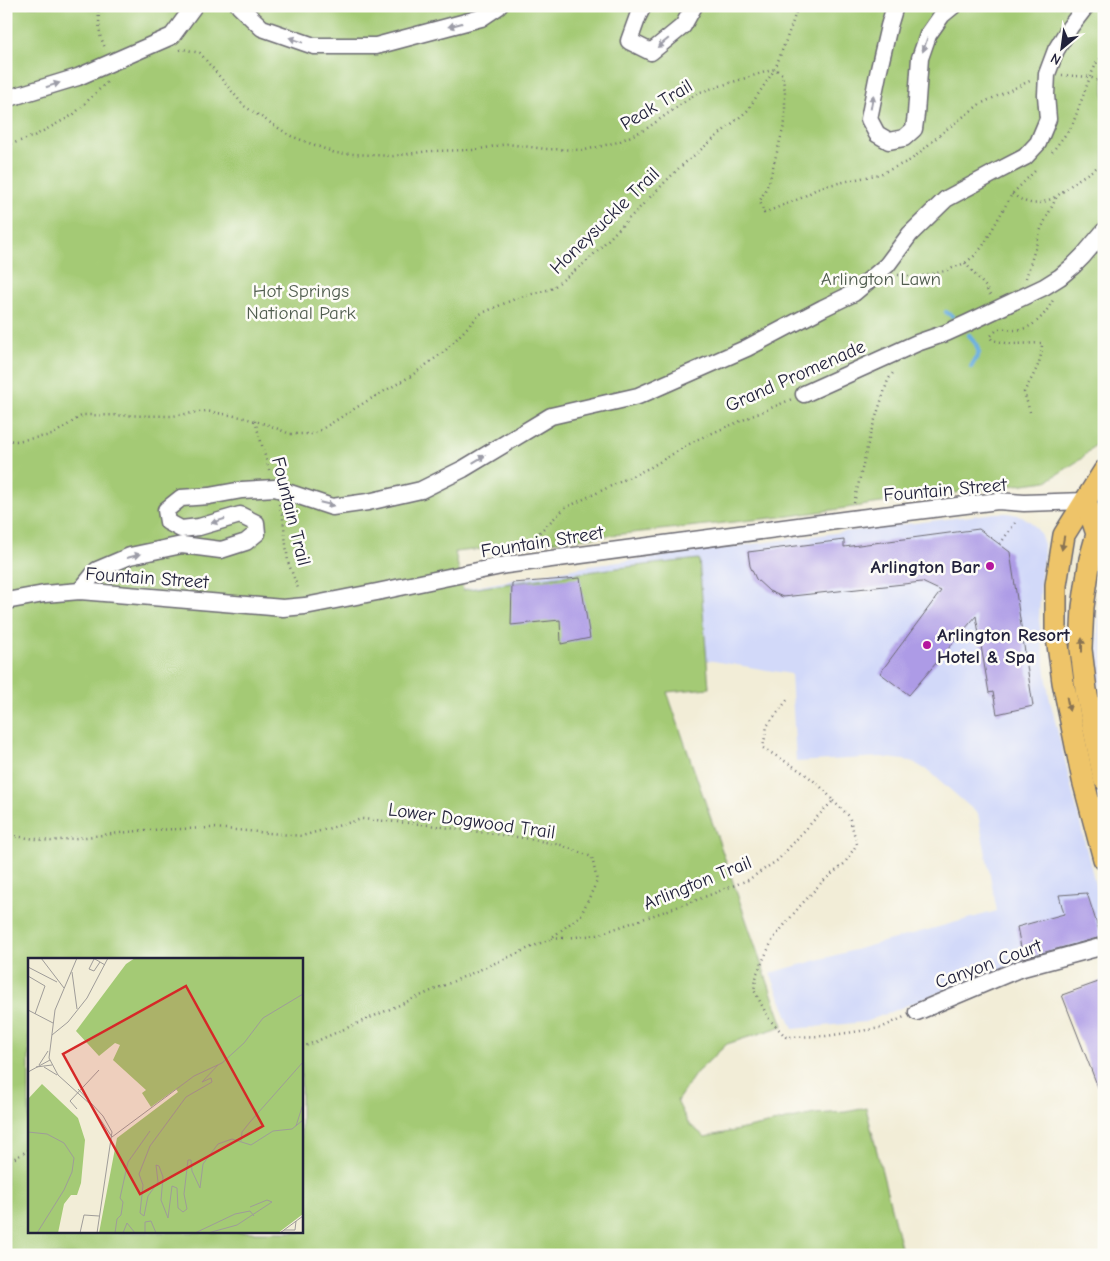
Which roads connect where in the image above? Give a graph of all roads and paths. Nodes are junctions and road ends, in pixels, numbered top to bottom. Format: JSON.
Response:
{"nodes":[{"id":1,"x":98,"y":6,"type":"edge"},
{"id":2,"x":194,"y":6,"type":"edge"},
{"id":3,"x":239,"y":6,"type":"edge"},
{"id":4,"x":499,"y":6,"type":"edge"},
{"id":5,"x":643,"y":6,"type":"edge"},
{"id":6,"x":694,"y":6,"type":"edge"},
{"id":7,"x":798,"y":6,"type":"edge"},
{"id":8,"x":896,"y":6,"type":"edge"},
{"id":9,"x":953,"y":6,"type":"edge"},
{"id":10,"x":1086,"y":6,"type":"edge"},
{"id":11,"x":175,"y":51,"type":"dead end"},
{"id":12,"x":122,"y":57,"type":"junction"},
{"id":13,"x":775,"y":69,"type":"junction"},
{"id":14,"x":1047,"y":74,"type":"junction"},
{"id":15,"x":107,"y":82,"type":"dead end"},
{"id":16,"x":1104,"y":84,"type":"edge"},
{"id":17,"x":6,"y":99,"type":"edge"},
{"id":18,"x":6,"y":146,"type":"edge"},
{"id":19,"x":1104,"y":163,"type":"edge"},
{"id":20,"x":1012,"y":194,"type":"dead end"},
{"id":21,"x":1057,"y":196,"type":"junction"},
{"id":22,"x":1104,"y":231,"type":"edge"},
{"id":23,"x":887,"y":265,"type":"junction"},
{"id":24,"x":1060,"y":277,"type":"junction"},
{"id":25,"x":1031,"y":294,"type":"junction"},
{"id":26,"x":999,"y":309,"type":"junction"},
{"id":27,"x":909,"y":347,"type":"junction"},
{"id":28,"x":804,"y":394,"type":"joint"},
{"id":29,"x":1030,"y":412,"type":"dead end"},
{"id":30,"x":255,"y":421,"type":"junction"},
{"id":31,"x":6,"y":440,"type":"edge"},
{"id":32,"x":1104,"y":471,"type":"edge"},
{"id":33,"x":275,"y":488,"type":"junction"},
{"id":34,"x":1086,"y":500,"type":"junction"},
{"id":35,"x":851,"y":519,"type":"junction"},
{"id":36,"x":1015,"y":523,"type":"dead end"},
{"id":37,"x":1000,"y":544,"type":"dead end"},
{"id":38,"x":506,"y":565,"type":"junction"},
{"id":39,"x":80,"y":591,"type":"junction"},
{"id":40,"x":6,"y":601,"type":"edge"},
{"id":41,"x":305,"y":606,"type":"junction"},
{"id":42,"x":788,"y":699,"type":"dead end"},
{"id":43,"x":1104,"y":779,"type":"edge"},
{"id":44,"x":833,"y":801,"type":"junction"},
{"id":45,"x":6,"y":835,"type":"edge"},
{"id":46,"x":1104,"y":859,"type":"edge"},
{"id":47,"x":550,"y":939,"type":"junction"},
{"id":48,"x":1104,"y":946,"type":"edge"},
{"id":49,"x":917,"y":1012,"type":"joint"},
{"id":50,"x":302,"y":1048,"type":"edge"},
{"id":51,"x":28,"y":1151,"type":"edge"},
{"id":52,"x":6,"y":1163,"type":"edge"}],
"edges":[{"from":1,"to":12,"type":"path"},
{"from":2,"to":12,"type":"street"},
{"from":4,"to":3,"type":"street","one_way":true},
{"from":6,"to":5,"type":"street","one_way":true},
{"from":7,"to":13,"type":"path","name":"Honeysuckle Trail"},
{"from":9,"to":8,"type":"street","one_way":true},
{"from":10,"to":14,"type":"street"},
{"from":11,"to":13,"type":"path","name":"Peak Trail"},
{"from":17,"to":12,"type":"street","one_way":true},
{"from":13,"to":14,"type":"path"},
{"from":13,"to":30,"type":"path","name":"Honeysuckle Trail"},
{"from":14,"to":16,"type":"path"},
{"from":14,"to":23,"type":"street"},
{"from":15,"to":18,"type":"path"},
{"from":19,"to":21,"type":"path"},
{"from":20,"to":21,"type":"path"},
{"from":21,"to":25,"type":"path"},
{"from":22,"to":24,"type":"street","name":"Grand Promenade"},
{"from":23,"to":26,"type":"path"},
{"from":33,"to":23,"type":"street","one_way":true},
{"from":24,"to":25,"type":"street","name":"Grand Promenade"},
{"from":24,"to":29,"type":"path"},
{"from":25,"to":26,"type":"street","name":"Grand Promenade"},
{"from":26,"to":27,"type":"street","name":"Grand Promenade"},
{"from":27,"to":28,"type":"street","name":"Grand Promenade"},
{"from":27,"to":35,"type":"path"},
{"from":28,"to":38,"type":"path","name":"Grand Promenade"},
{"from":30,"to":31,"type":"path","name":"Honeysuckle Trail"},
{"from":30,"to":33,"type":"path","name":"Fountain Trail"},
{"from":32,"to":34,"type":"main road"},
{"from":39,"to":33,"type":"street","one_way":true},
{"from":33,"to":41,"type":"path","name":"Fountain Trail"},
{"from":34,"to":35,"type":"street","name":"Fountain Street"},
{"from":43,"to":34,"type":"main road","one_way":true},
{"from":34,"to":46,"type":"main road","one_way":true},
{"from":35,"to":38,"type":"street","name":"Fountain Street"},
{"from":36,"to":37,"type":"path"},
{"from":38,"to":41,"type":"street","name":"Fountain Street"},
{"from":39,"to":40,"type":"street","name":"Fountain Street"},
{"from":39,"to":41,"type":"street","name":"Fountain Street"},
{"from":42,"to":44,"type":"path"},
{"from":44,"to":47,"type":"path","name":"Arlington Trail"},
{"from":44,"to":49,"type":"path"},
{"from":45,"to":47,"type":"path","name":"Lower Dogwood Trail"},
{"from":47,"to":50,"type":"path","name":"Lower Dogwood Trail"},
{"from":48,"to":49,"type":"street","name":"Canyon Court"},
{"from":51,"to":52,"type":"path"}]}
